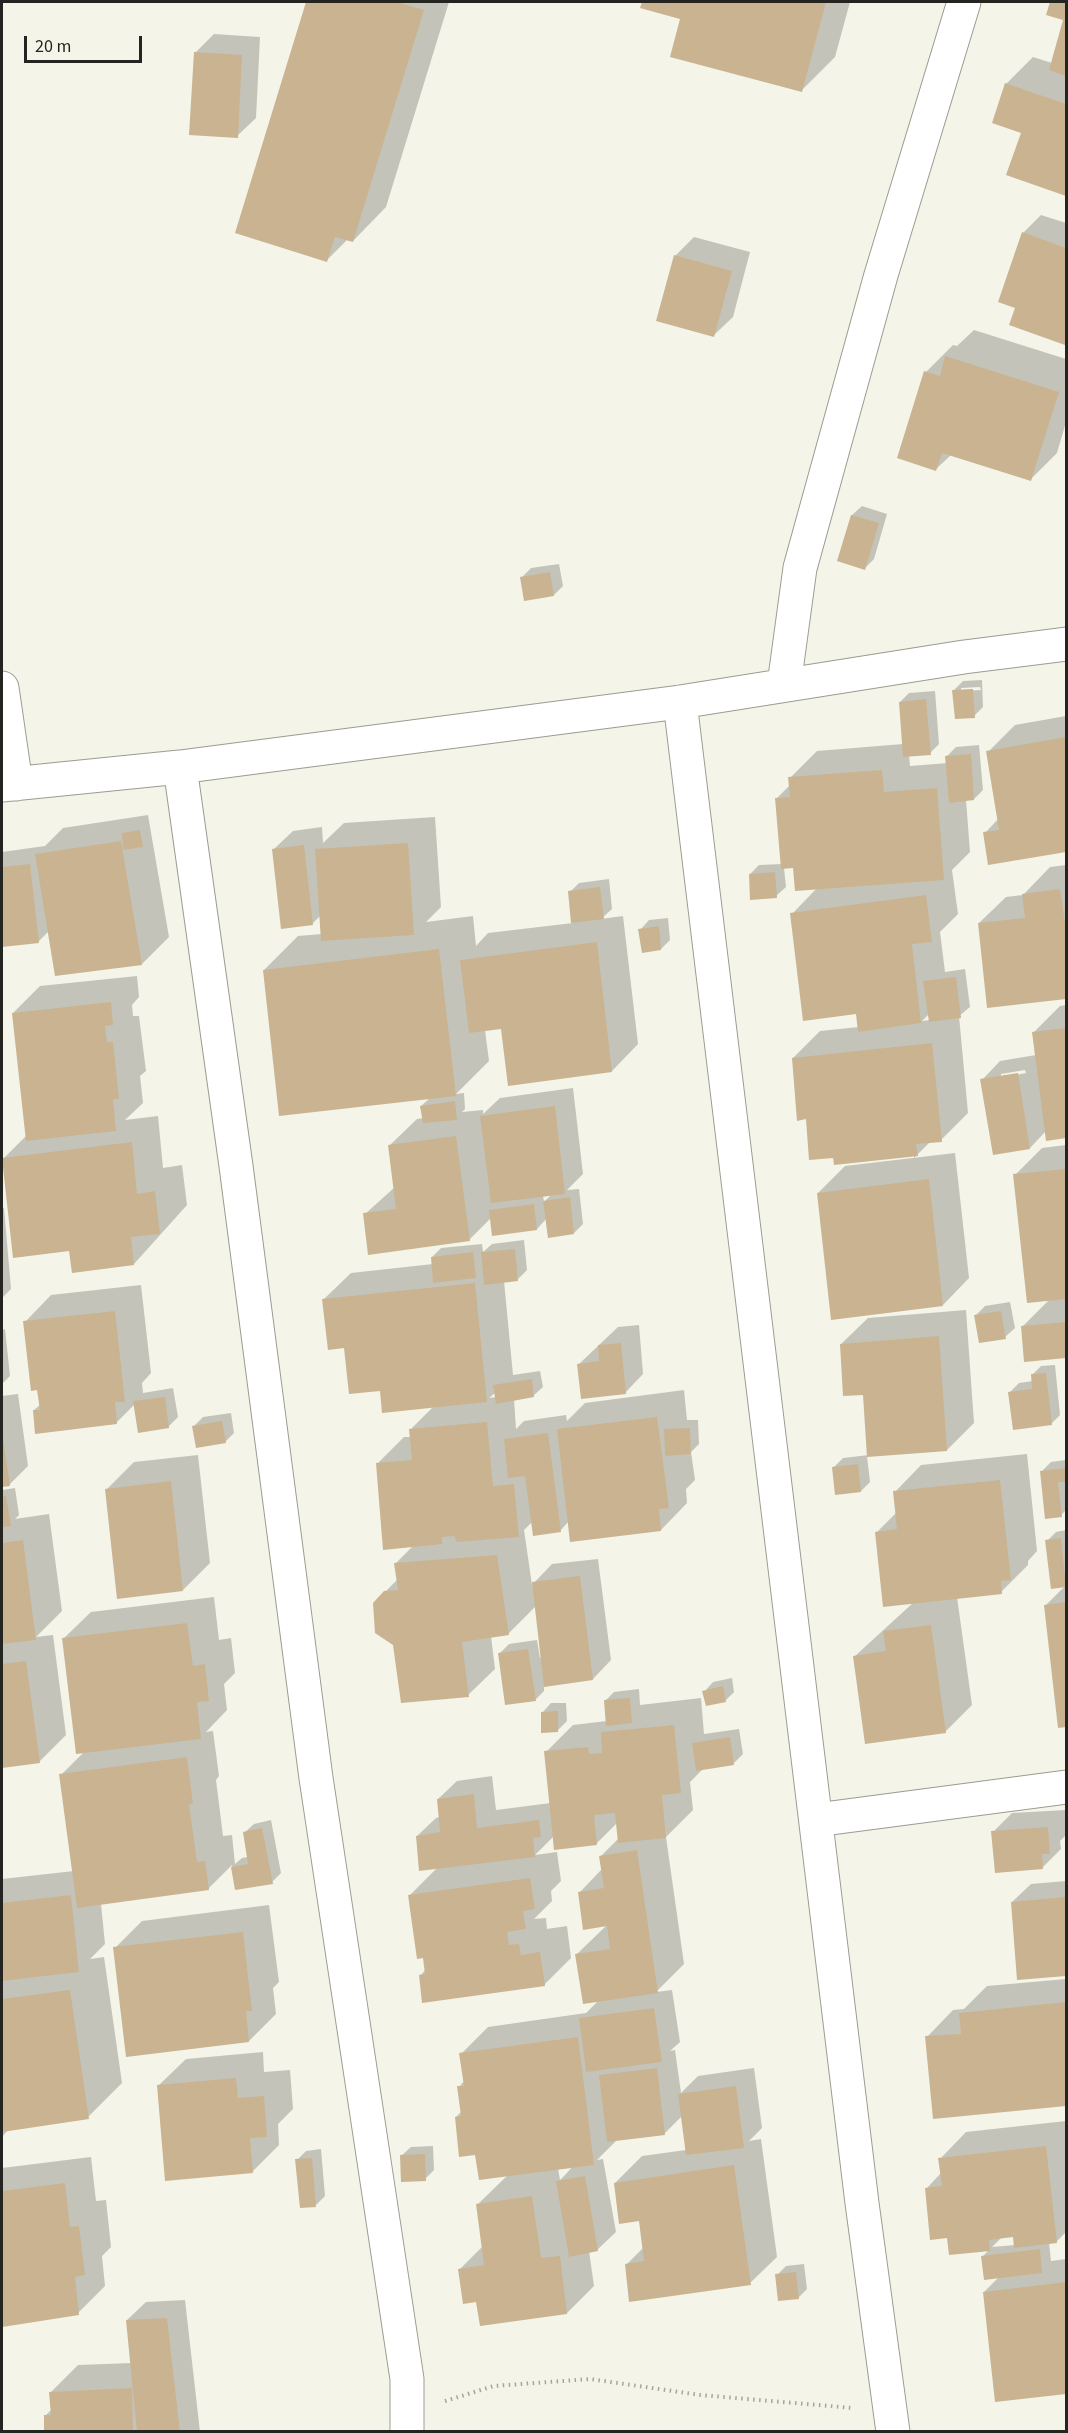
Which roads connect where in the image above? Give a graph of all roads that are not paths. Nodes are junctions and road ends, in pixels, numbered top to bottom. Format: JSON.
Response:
{"nodes":[{"id":1,"x":964,"y":2,"type":"edge"},
{"id":2,"x":1066,"y":644,"type":"edge"},
{"id":3,"x":784,"y":685,"type":"junction"},
{"id":4,"x":2,"y":688,"type":"edge"},
{"id":5,"x":680,"y":702,"type":"junction"},
{"id":6,"x":180,"y":766,"type":"junction"},
{"id":7,"x":9,"y":785,"type":"edge"},
{"id":8,"x":1066,"y":1787,"type":"edge"},
{"id":9,"x":816,"y":1820,"type":"junction"},
{"id":10,"x":407,"y":2420,"type":"edge"},
{"id":11,"x":892,"y":2421,"type":"edge"}],
"edges":[{"from":1,"to":3,"type":"street"},
{"from":2,"to":3,"type":"street"},
{"from":3,"to":5,"type":"street"},
{"from":4,"to":7,"type":"street"},
{"from":5,"to":6,"type":"street"},
{"from":5,"to":9,"type":"street"},
{"from":6,"to":7,"type":"street"},
{"from":6,"to":10,"type":"street"},
{"from":8,"to":9,"type":"street"},
{"from":9,"to":11,"type":"street"}]}
